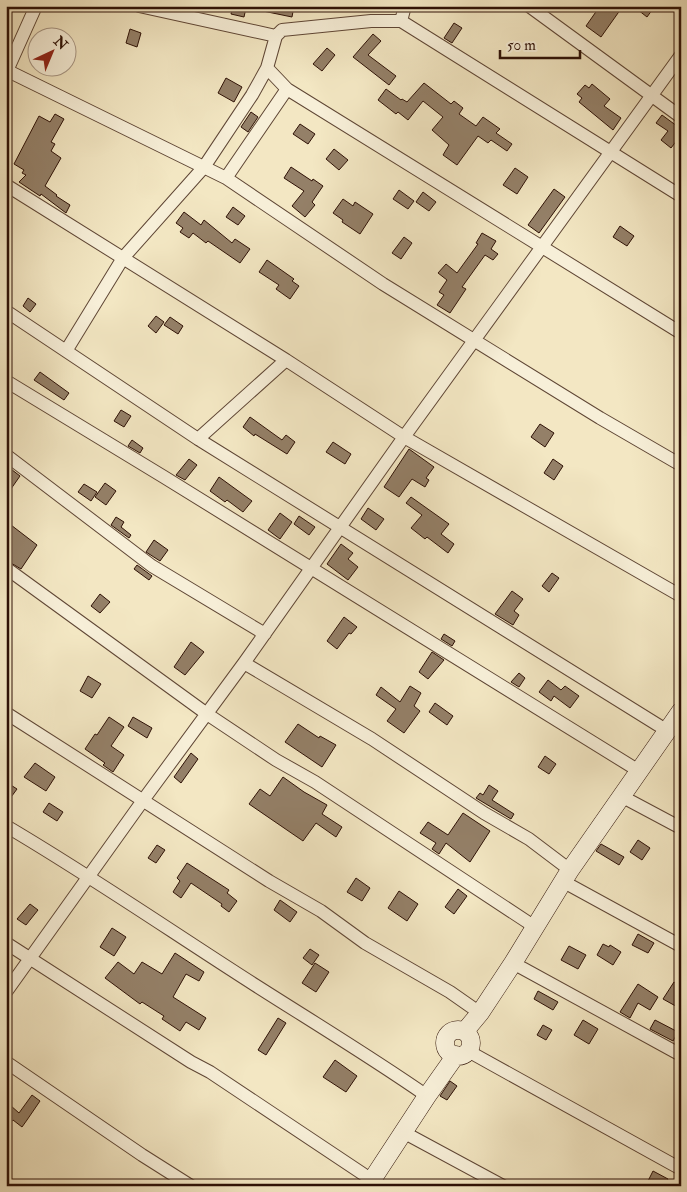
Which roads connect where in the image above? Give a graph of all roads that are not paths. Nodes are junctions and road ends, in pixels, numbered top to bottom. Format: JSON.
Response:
{"nodes":[{"id":1,"x":36,"y":6,"type":"edge"},
{"id":2,"x":139,"y":6,"type":"edge"},
{"id":3,"x":405,"y":6,"type":"edge"},
{"id":4,"x":529,"y":6,"type":"edge"},
{"id":5,"x":401,"y":21,"type":"junction"},
{"id":6,"x":276,"y":36,"type":"junction"},
{"id":7,"x":681,"y":55,"type":"edge"},
{"id":8,"x":267,"y":68,"type":"junction"},
{"id":9,"x":7,"y":71,"type":"edge"},
{"id":10,"x":287,"y":89,"type":"junction"},
{"id":11,"x":651,"y":96,"type":"junction"},
{"id":12,"x":681,"y":117,"type":"edge"},
{"id":13,"x":610,"y":152,"type":"junction"},
{"id":14,"x":204,"y":167,"type":"junction"},
{"id":15,"x":226,"y":178,"type":"junction"},
{"id":16,"x":6,"y":185,"type":"edge"},
{"id":17,"x":681,"y":196,"type":"edge"},
{"id":18,"x":542,"y":247,"type":"junction"},
{"id":19,"x":123,"y":258,"type":"junction"},
{"id":20,"x":6,"y":311,"type":"edge"},
{"id":21,"x":681,"y":333,"type":"edge"},
{"id":22,"x":474,"y":341,"type":"junction"},
{"id":23,"x":66,"y":351,"type":"junction"},
{"id":24,"x":286,"y":360,"type":"junction"},
{"id":25,"x":6,"y":381,"type":"edge"},
{"id":26,"x":404,"y":437,"type":"junction"},
{"id":27,"x":198,"y":439,"type":"junction"},
{"id":28,"x":6,"y":455,"type":"edge"},
{"id":29,"x":681,"y":465,"type":"edge"},
{"id":30,"x":339,"y":528,"type":"junction"},
{"id":31,"x":6,"y":568,"type":"edge"},
{"id":32,"x":311,"y":569,"type":"junction"},
{"id":33,"x":681,"y":596,"type":"edge"},
{"id":34,"x":265,"y":634,"type":"junction"},
{"id":35,"x":244,"y":663,"type":"junction"},
{"id":36,"x":6,"y":712,"type":"edge"},
{"id":37,"x":680,"y":713,"type":"edge"},
{"id":38,"x":206,"y":714,"type":"junction"},
{"id":39,"x":666,"y":730,"type":"junction"},
{"id":40,"x":639,"y":771,"type":"junction"},
{"id":41,"x":621,"y":796,"type":"junction"},
{"id":42,"x":144,"y":799,"type":"junction"},
{"id":43,"x":6,"y":826,"type":"edge"},
{"id":44,"x":681,"y":828,"type":"edge"},
{"id":45,"x":89,"y":876,"type":"junction"},
{"id":46,"x":567,"y":876,"type":"junction"},
{"id":47,"x":536,"y":927,"type":"junction"},
{"id":48,"x":6,"y":943,"type":"edge"},
{"id":49,"x":681,"y":946,"type":"edge"},
{"id":50,"x":30,"y":959,"type":"junction"},
{"id":51,"x":513,"y":962,"type":"junction"},
{"id":52,"x":6,"y":992,"type":"edge"},
{"id":53,"x":480,"y":1013,"type":"junction"},
{"id":54,"x":462,"y":1053,"type":"junction"},
{"id":55,"x":681,"y":1055,"type":"edge"},
{"id":56,"x":6,"y":1062,"type":"edge"},
{"id":57,"x":427,"y":1096,"type":"junction"},
{"id":58,"x":403,"y":1132,"type":"junction"},
{"id":59,"x":681,"y":1169,"type":"edge"},
{"id":60,"x":370,"y":1183,"type":"edge"},
{"id":61,"x":191,"y":1186,"type":"edge"},
{"id":62,"x":503,"y":1186,"type":"edge"}],
"edges":[{"from":1,"to":9,"type":"street"},
{"from":2,"to":6,"type":"street"},
{"from":3,"to":5,"type":"street"},
{"from":4,"to":11,"type":"street"},
{"from":5,"to":6,"type":"street"},
{"from":5,"to":13,"type":"street"},
{"from":6,"to":8,"type":"street"},
{"from":7,"to":11,"type":"street"},
{"from":8,"to":10,"type":"street"},
{"from":8,"to":14,"type":"street"},
{"from":9,"to":14,"type":"street"},
{"from":10,"to":15,"type":"street"},
{"from":10,"to":18,"type":"street"},
{"from":11,"to":12,"type":"street"},
{"from":11,"to":13,"type":"street"},
{"from":13,"to":17,"type":"street"},
{"from":13,"to":18,"type":"street"},
{"from":14,"to":15,"type":"street"},
{"from":14,"to":19,"type":"street"},
{"from":15,"to":22,"type":"street"},
{"from":16,"to":19,"type":"street"},
{"from":18,"to":21,"type":"street"},
{"from":18,"to":22,"type":"street"},
{"from":19,"to":23,"type":"street"},
{"from":19,"to":24,"type":"street"},
{"from":20,"to":23,"type":"street"},
{"from":22,"to":26,"type":"street"},
{"from":22,"to":29,"type":"street"},
{"from":23,"to":27,"type":"street"},
{"from":24,"to":26,"type":"street"},
{"from":24,"to":27,"type":"street"},
{"from":25,"to":32,"type":"street"},
{"from":26,"to":30,"type":"street"},
{"from":26,"to":33,"type":"street"},
{"from":27,"to":30,"type":"street"},
{"from":28,"to":34,"type":"street"},
{"from":30,"to":32,"type":"street"},
{"from":30,"to":39,"type":"street"},
{"from":31,"to":38,"type":"street"},
{"from":32,"to":34,"type":"street"},
{"from":32,"to":40,"type":"street"},
{"from":34,"to":35,"type":"street"},
{"from":35,"to":38,"type":"street"},
{"from":35,"to":46,"type":"street"},
{"from":36,"to":42,"type":"street"},
{"from":37,"to":39,"type":"main road"},
{"from":38,"to":42,"type":"street"},
{"from":38,"to":47,"type":"street"},
{"from":39,"to":40,"type":"main road"},
{"from":40,"to":41,"type":"main road"},
{"from":41,"to":44,"type":"street"},
{"from":41,"to":46,"type":"main road"},
{"from":42,"to":45,"type":"street"},
{"from":42,"to":53,"type":"street"},
{"from":43,"to":45,"type":"street"},
{"from":45,"to":50,"type":"street"},
{"from":45,"to":57,"type":"street"},
{"from":46,"to":47,"type":"main road"},
{"from":46,"to":49,"type":"street"},
{"from":47,"to":51,"type":"main road"},
{"from":48,"to":50,"type":"street"},
{"from":50,"to":52,"type":"street"},
{"from":50,"to":60,"type":"street"},
{"from":51,"to":53,"type":"main road"},
{"from":51,"to":55,"type":"street"},
{"from":53,"to":54,"type":"main road"},
{"from":54,"to":57,"type":"main road"},
{"from":54,"to":59,"type":"street"},
{"from":56,"to":61,"type":"street"},
{"from":57,"to":58,"type":"main road"},
{"from":58,"to":60,"type":"main road"},
{"from":58,"to":62,"type":"street"}]}
